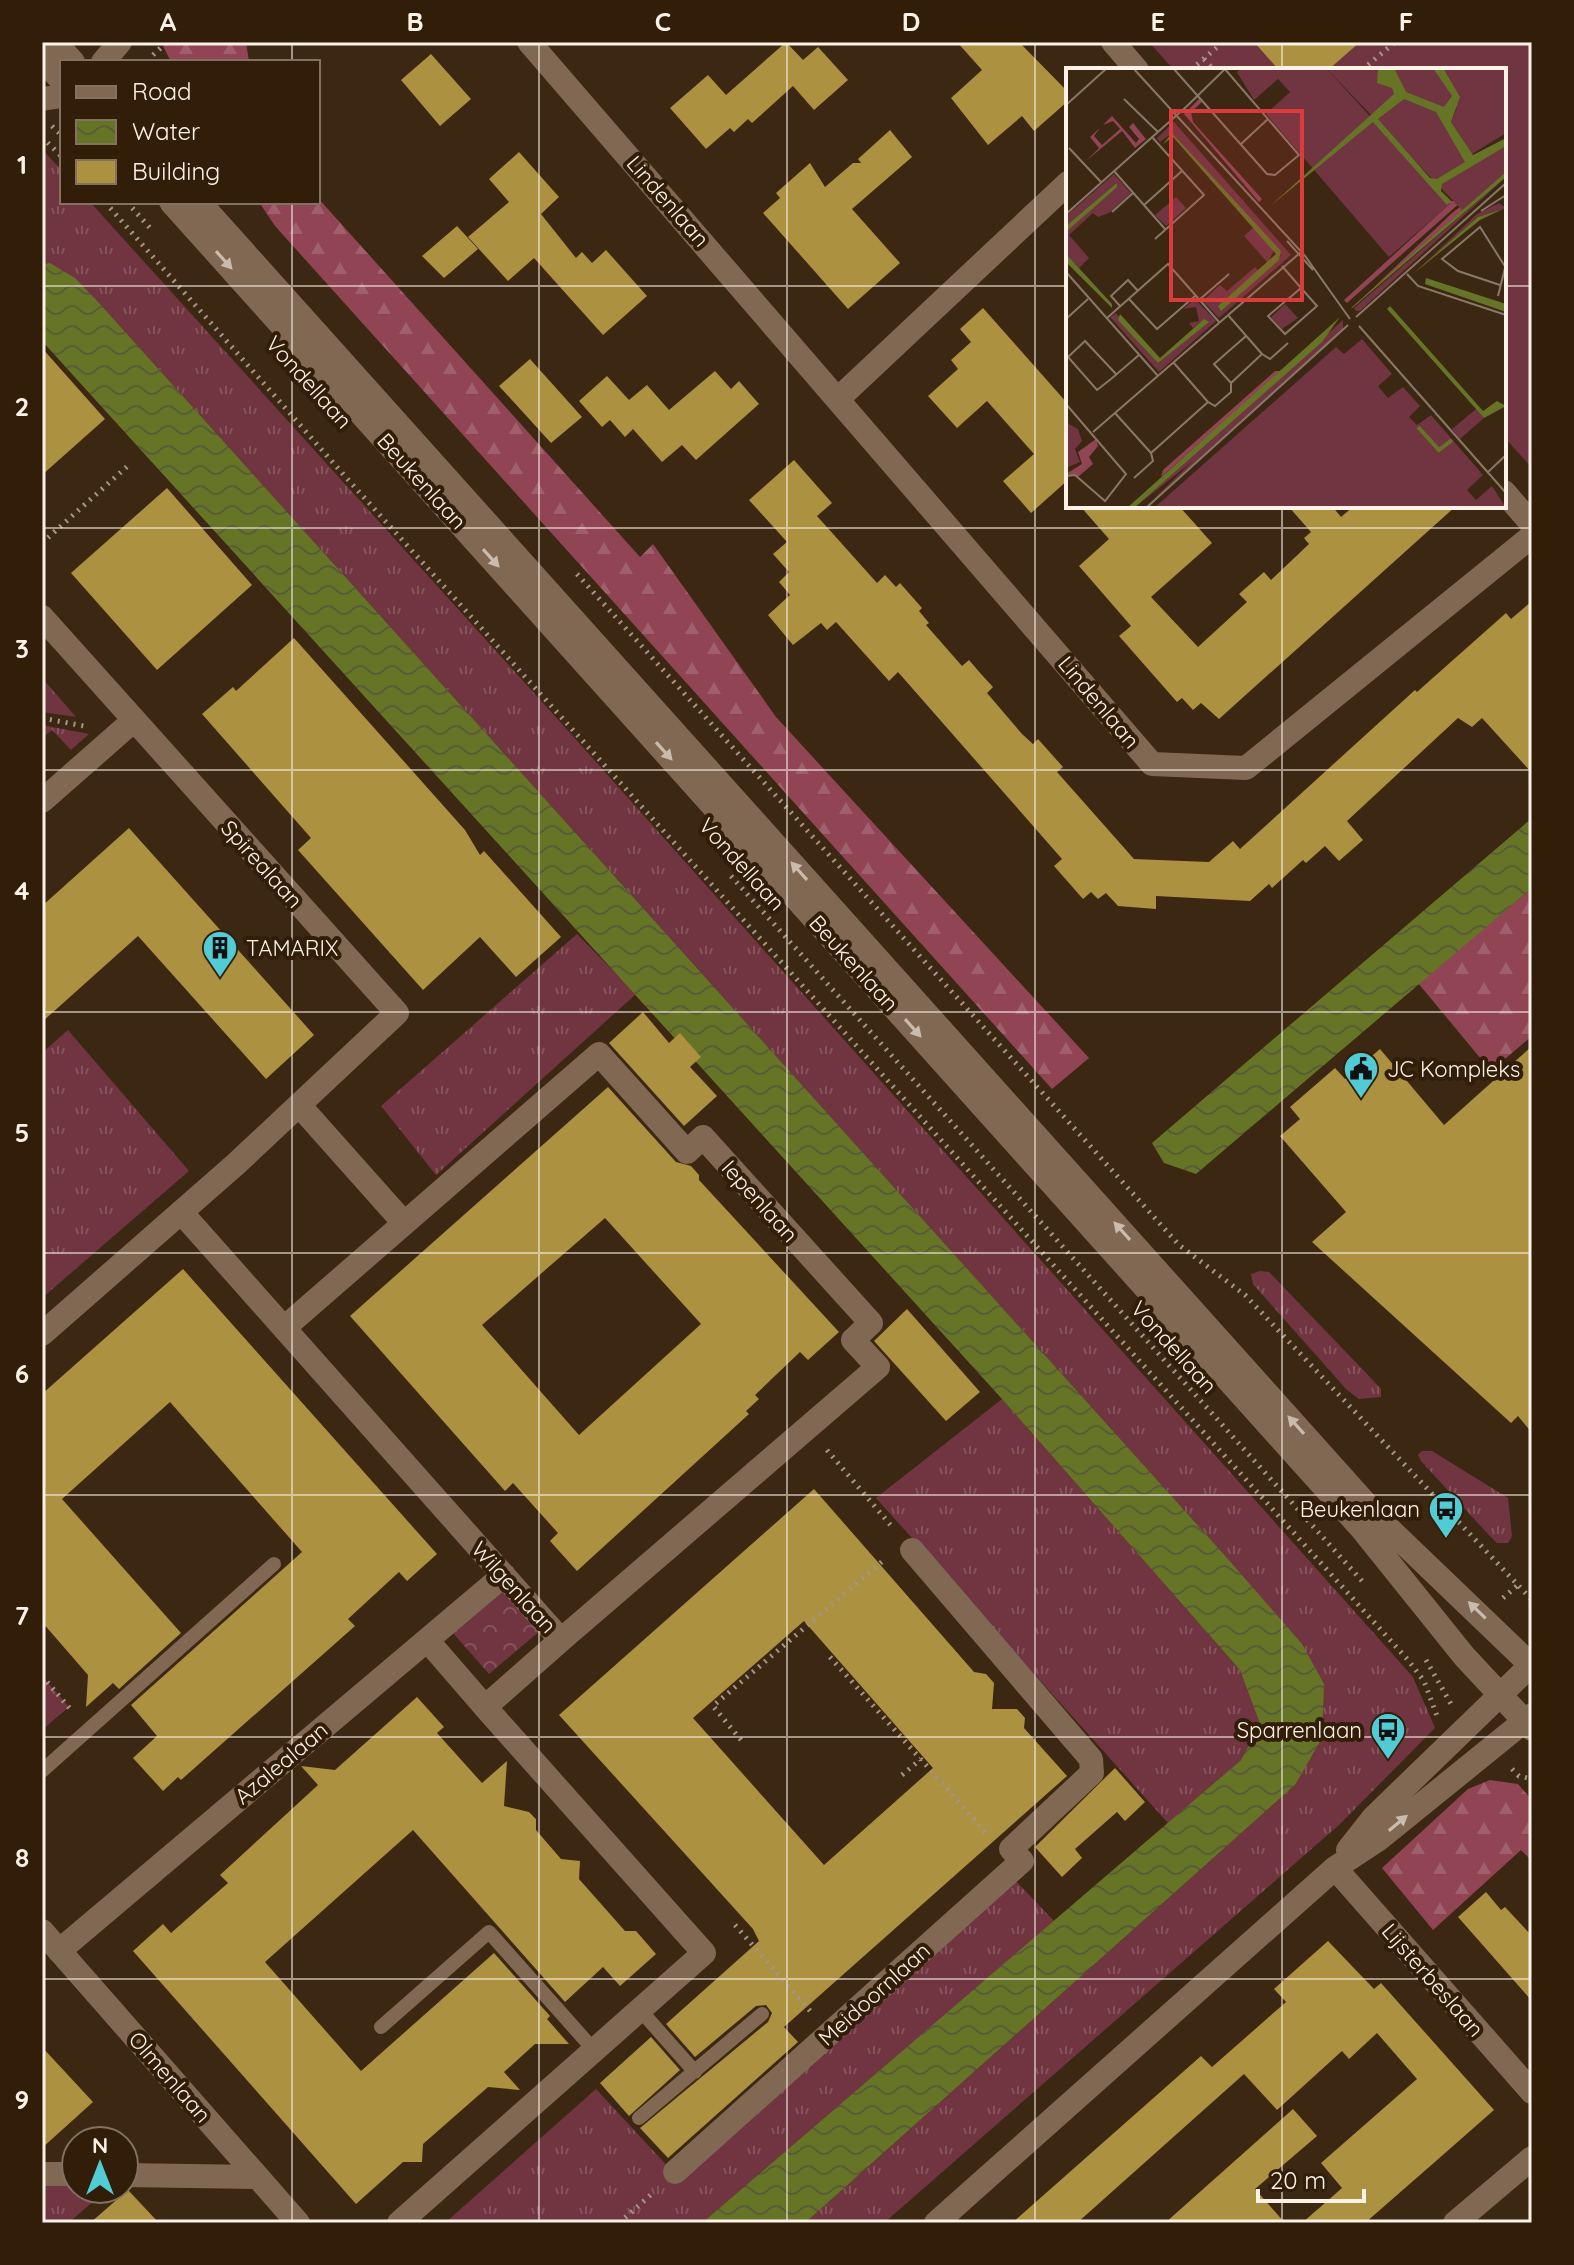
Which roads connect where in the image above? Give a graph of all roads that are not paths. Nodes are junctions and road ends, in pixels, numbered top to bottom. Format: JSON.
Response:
{"nodes":[{"id":1,"x":120,"y":42,"type":"edge"},
{"id":2,"x":529,"y":42,"type":"edge"},
{"id":3,"x":1113,"y":42,"type":"edge"},
{"id":4,"x":51,"y":49,"type":"edge"},
{"id":5,"x":70,"y":60,"type":"edge"},
{"id":6,"x":105,"y":60,"type":"edge"},
{"id":7,"x":1135,"y":68,"type":"edge"},
{"id":8,"x":60,"y":75,"type":"edge"},
{"id":9,"x":1066,"y":185,"type":"edge"},
{"id":10,"x":173,"y":204,"type":"edge"},
{"id":11,"x":201,"y":204,"type":"edge"},
{"id":12,"x":839,"y":398,"type":"junction"},
{"id":13,"x":1506,"y":494,"type":"edge"},
{"id":14,"x":1532,"y":524,"type":"edge"},
{"id":15,"x":1532,"y":536,"type":"edge"},
{"id":16,"x":42,"y":617,"type":"edge"},
{"id":17,"x":133,"y":721,"type":"junction"},
{"id":18,"x":42,"y":801,"type":"edge"},
{"id":19,"x":299,"y":1105,"type":"junction"},
{"id":20,"x":181,"y":1212,"type":"junction"},
{"id":21,"x":404,"y":1223,"type":"junction"},
{"id":22,"x":284,"y":1328,"type":"junction"},
{"id":23,"x":42,"y":1334,"type":"edge"},
{"id":24,"x":912,"y":1550,"type":"road end"},
{"id":25,"x":274,"y":1564,"type":"dead end"},
{"id":26,"x":504,"y":1575,"type":"junction"},
{"id":27,"x":427,"y":1640,"type":"junction"},
{"id":28,"x":561,"y":1640,"type":"junction"},
{"id":29,"x":1532,"y":1665,"type":"edge"},
{"id":30,"x":1499,"y":1693,"type":"junction"},
{"id":31,"x":485,"y":1707,"type":"junction"},
{"id":32,"x":1530,"y":1722,"type":"edge"},
{"id":33,"x":42,"y":1771,"type":"edge"},
{"id":34,"x":1335,"y":1868,"type":"junction"},
{"id":35,"x":42,"y":1931,"type":"edge"},
{"id":36,"x":59,"y":1951,"type":"junction"},
{"id":37,"x":641,"y":2011,"type":"junction"},
{"id":38,"x":762,"y":2014,"type":"dead end"},
{"id":39,"x":381,"y":2027,"type":"dead end"},
{"id":40,"x":594,"y":2050,"type":"junction"},
{"id":41,"x":695,"y":2072,"type":"junction"},
{"id":42,"x":1532,"y":2092,"type":"edge"},
{"id":43,"x":639,"y":2118,"type":"dead end"},
{"id":44,"x":1532,"y":2158,"type":"edge"},
{"id":45,"x":675,"y":2172,"type":"road end"},
{"id":46,"x":140,"y":2175,"type":"edge"},
{"id":47,"x":258,"y":2177,"type":"junction"},
{"id":48,"x":295,"y":2222,"type":"edge"},
{"id":49,"x":399,"y":2223,"type":"edge"},
{"id":50,"x":936,"y":2223,"type":"edge"},
{"id":51,"x":1455,"y":2223,"type":"edge"}],
"edges":[{"from":1,"to":6,"type":"street"},
{"from":2,"to":12,"type":"street","name":"Lindenlaan"},
{"from":3,"to":7,"type":"street"},
{"from":4,"to":5,"type":"street"},
{"from":4,"to":8,"type":"street"},
{"from":9,"to":12,"type":"street"},
{"from":10,"to":30,"type":"street","name":"Beukenlaan","one_way":true},
{"from":29,"to":11,"type":"street","name":"Beukenlaan","one_way":true},
{"from":12,"to":15,"type":"street","name":"Lindenlaan"},
{"from":13,"to":14,"type":"street"},
{"from":16,"to":17,"type":"street"},
{"from":17,"to":18,"type":"street"},
{"from":17,"to":19,"type":"street","name":"Spirealaan"},
{"from":19,"to":20,"type":"street","name":"Spirealaan"},
{"from":19,"to":21,"type":"street"},
{"from":20,"to":22,"type":"street","name":"Wilgenlaan"},
{"from":20,"to":23,"type":"street","name":"Spirealaan"},
{"from":21,"to":22,"type":"street"},
{"from":21,"to":28,"type":"street","name":"Iepenlaan"},
{"from":22,"to":26,"type":"street","name":"Wilgenlaan"},
{"from":24,"to":45,"type":"street","name":"Meidoornlaan"},
{"from":25,"to":33,"type":"lane"},
{"from":26,"to":27,"type":"street","name":"Azalealaan"},
{"from":26,"to":28,"type":"street","name":"Wilgenlaan"},
{"from":27,"to":31,"type":"street"},
{"from":27,"to":36,"type":"street","name":"Azalealaan"},
{"from":28,"to":31,"type":"street","name":"Wilgenlaan"},
{"from":29,"to":30,"type":"street"},
{"from":30,"to":32,"type":"street","name":"Beukenlaan"},
{"from":30,"to":34,"type":"street"},
{"from":31,"to":37,"type":"street"},
{"from":34,"to":32,"type":"street","one_way":true},
{"from":34,"to":42,"type":"street","name":"Lijsterbeslaan"},
{"from":34,"to":50,"type":"street"},
{"from":35,"to":36,"type":"street","name":"Olmenlaan"},
{"from":36,"to":47,"type":"street","name":"Olmenlaan"},
{"from":37,"to":40,"type":"street"},
{"from":37,"to":41,"type":"lane"},
{"from":38,"to":41,"type":"lane"},
{"from":39,"to":40,"type":"lane"},
{"from":40,"to":49,"type":"street"},
{"from":41,"to":43,"type":"lane"},
{"from":44,"to":51,"type":"street"},
{"from":46,"to":47,"type":"street"},
{"from":47,"to":48,"type":"street","name":"Olmenlaan"}]}
